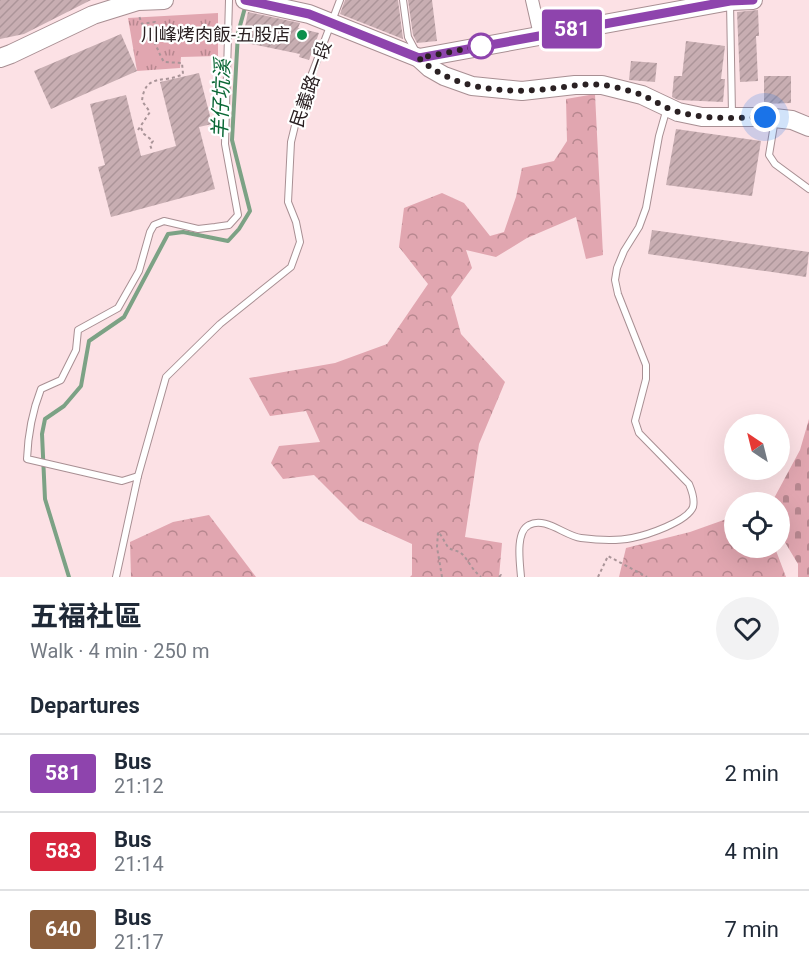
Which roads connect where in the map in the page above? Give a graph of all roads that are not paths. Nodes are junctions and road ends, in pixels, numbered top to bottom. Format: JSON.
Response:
{"nodes":[{"id":1,"x":164,"y":0,"type":"edge"},
{"id":2,"x":229,"y":0,"type":"edge"},
{"id":3,"x":245,"y":0,"type":"edge"},
{"id":4,"x":340,"y":0,"type":"edge"},
{"id":5,"x":403,"y":0,"type":"edge"},
{"id":6,"x":532,"y":0,"type":"edge"},
{"id":7,"x":753,"y":0,"type":"edge"},
{"id":8,"x":137,"y":1,"type":"edge"},
{"id":9,"x":730,"y":1,"type":"edge"},
{"id":10,"x":332,"y":22,"type":"junction"},
{"id":11,"x":540,"y":35,"type":"junction"},
{"id":12,"x":0,"y":58,"type":"edge"},
{"id":13,"x":419,"y":58,"type":"junction"},
{"id":14,"x":667,"y":108,"type":"junction"},
{"id":15,"x":732,"y":118,"type":"junction"},
{"id":16,"x":775,"y":118,"type":"junction"},
{"id":17,"x":809,"y":127,"type":"edge"},
{"id":18,"x":809,"y":189,"type":"edge"},
{"id":19,"x":138,"y":476,"type":"junction"},
{"id":20,"x":116,"y":577,"type":"edge"},
{"id":21,"x":521,"y":577,"type":"edge"}],
"edges":[{"from":1,"to":8,"type":"main road"},
{"from":2,"to":19,"type":"lane"},
{"from":3,"to":10,"type":"main road","name":"民義路一段"},
{"from":4,"to":10,"type":"lane"},
{"from":5,"to":13,"type":"lane"},
{"from":6,"to":11,"type":"street"},
{"from":7,"to":9,"type":"main road"},
{"from":8,"to":12,"type":"main road"},
{"from":9,"to":11,"type":"main road"},
{"from":9,"to":15,"type":"lane"},
{"from":10,"to":13,"type":"main road","name":"民義路一段"},
{"from":10,"to":19,"type":"lane","name":"民義路一段"},
{"from":11,"to":13,"type":"main road"},
{"from":13,"to":14,"type":"main road","name":"民義路一段"},
{"from":14,"to":15,"type":"main road","name":"民義路一段"},
{"from":14,"to":21,"type":"lane"},
{"from":15,"to":16,"type":"main road","name":"民義路一段"},
{"from":16,"to":17,"type":"main road","name":"民義路一段"},
{"from":16,"to":18,"type":"lane"},
{"from":19,"to":20,"type":"lane","name":"民義路一段"}]}
